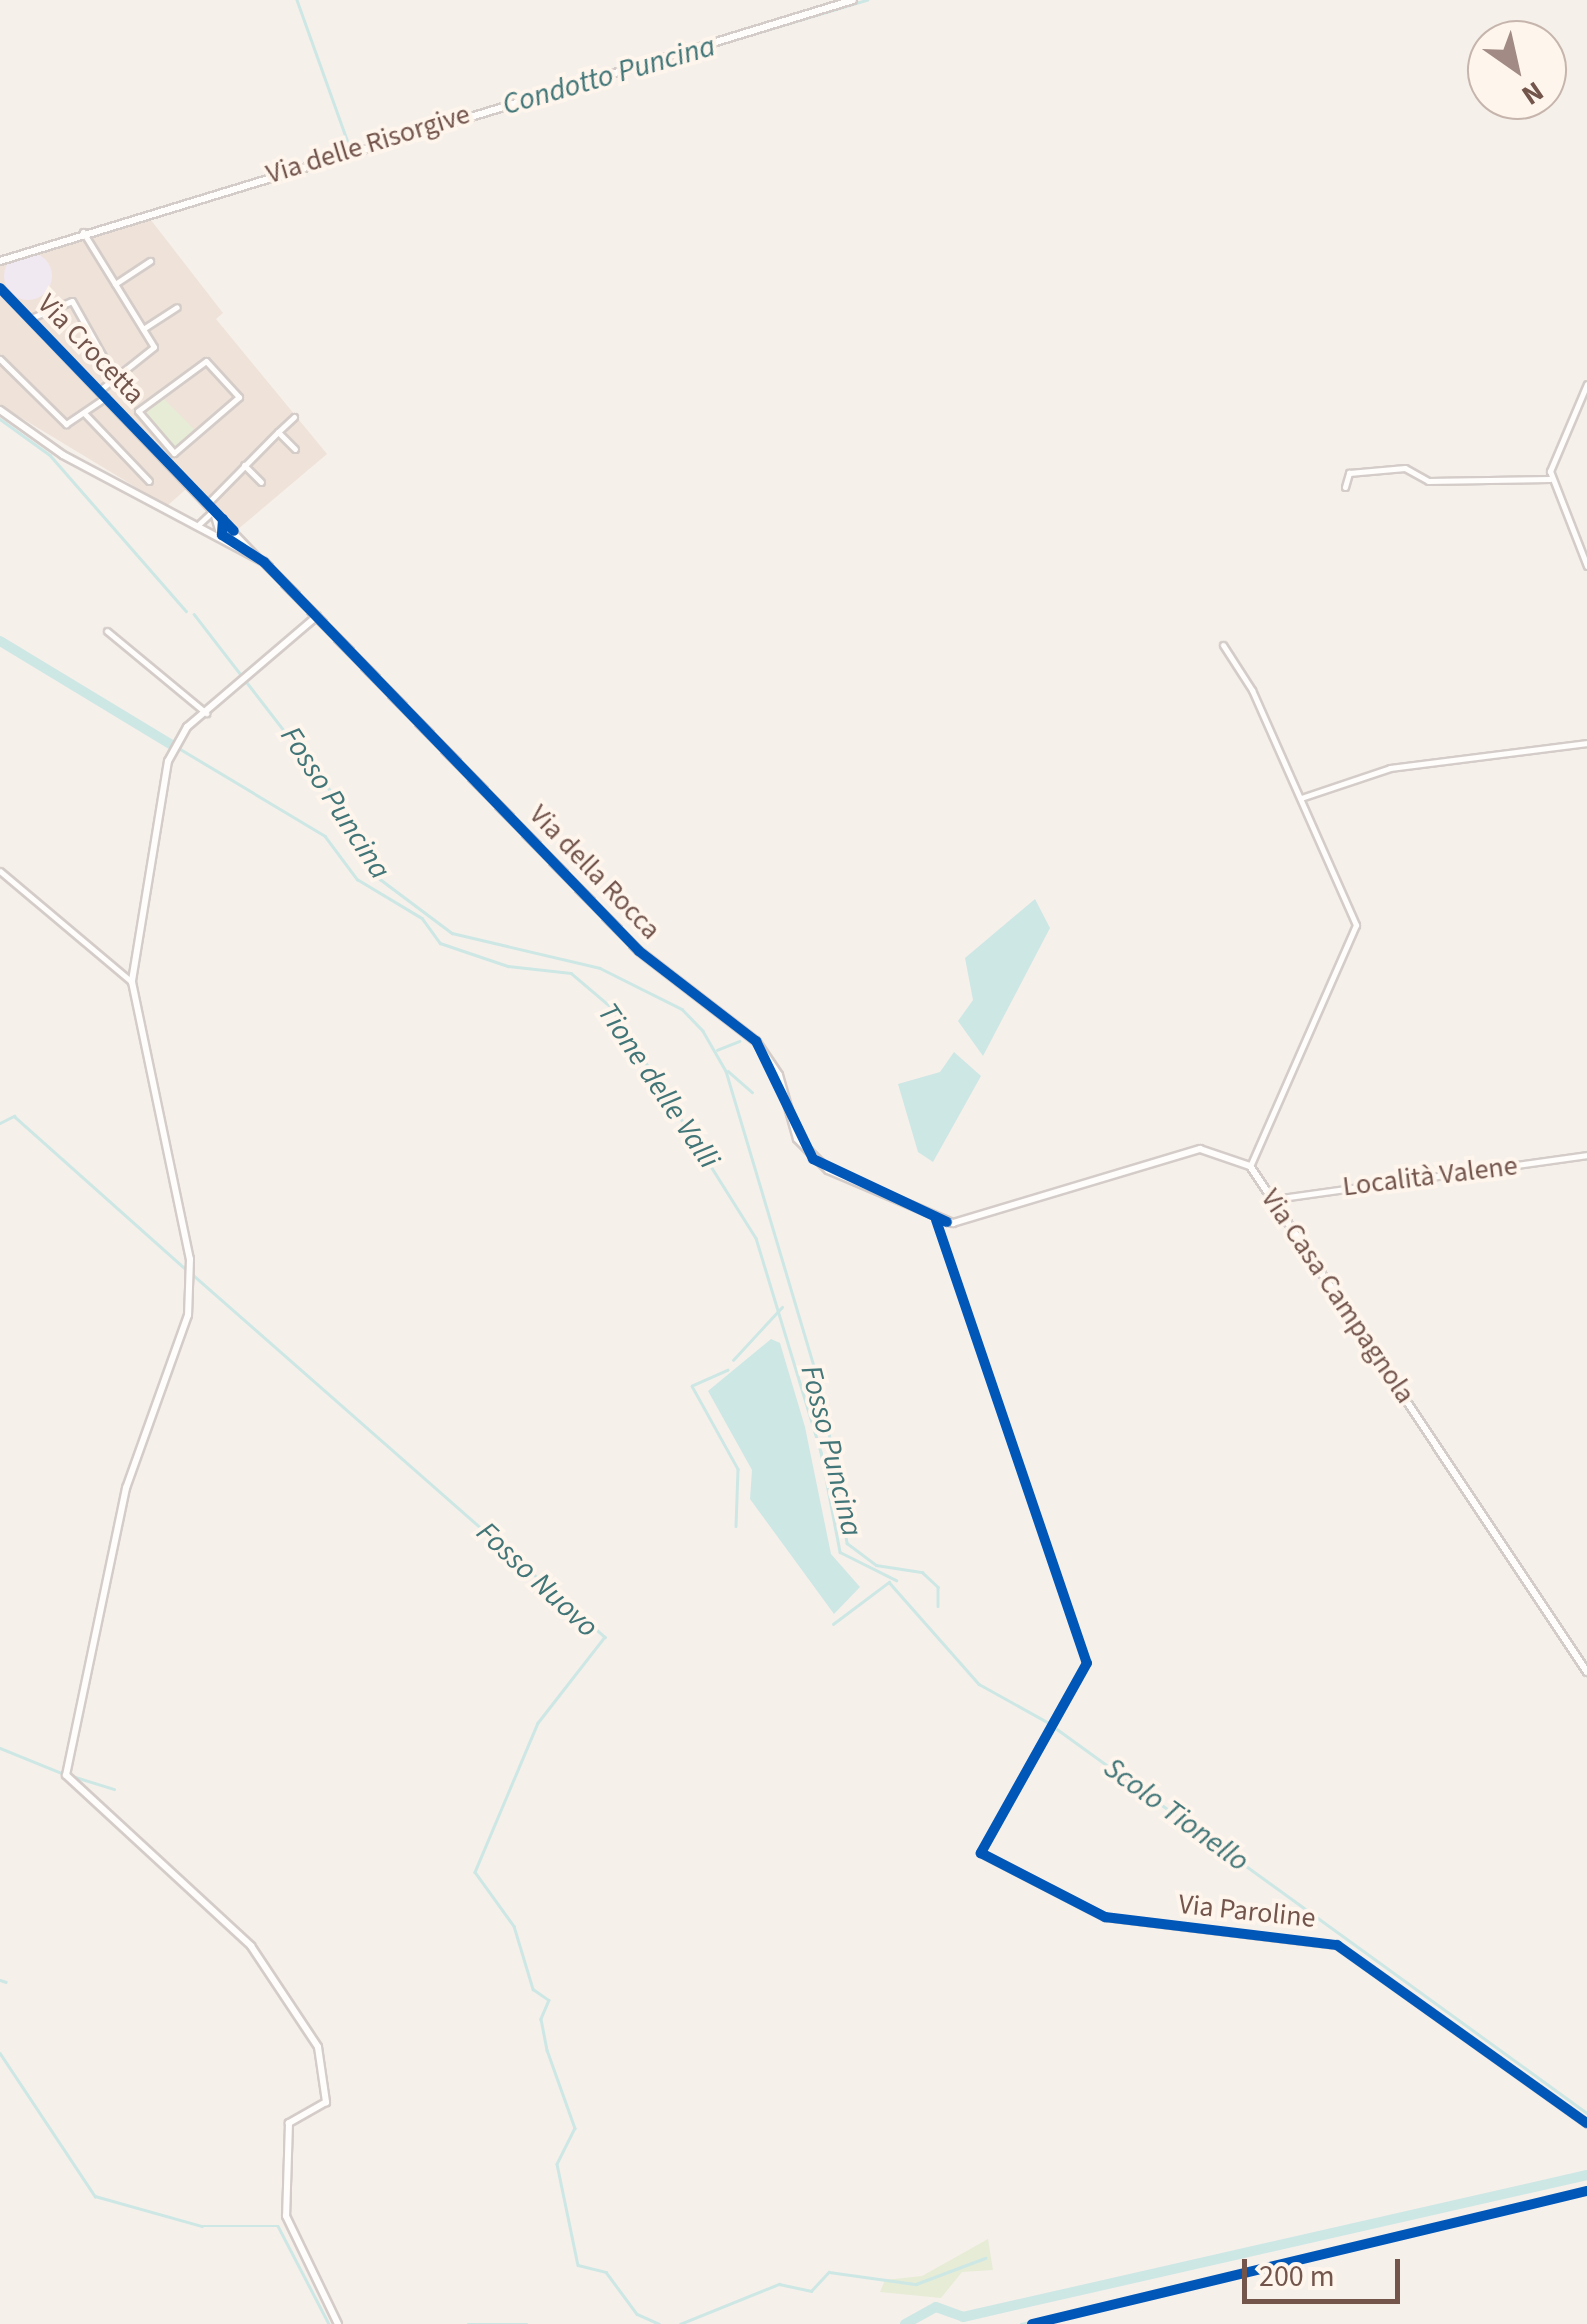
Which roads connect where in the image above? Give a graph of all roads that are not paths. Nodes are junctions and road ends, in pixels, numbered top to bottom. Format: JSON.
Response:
{"nodes":[{"id":1,"x":853,"y":0,"type":"edge"},
{"id":2,"x":83,"y":232,"type":"junction"},
{"id":3,"x":0,"y":261,"type":"edge"},
{"id":4,"x":150,"y":261,"type":"dead end"},
{"id":5,"x":114,"y":284,"type":"junction"},
{"id":6,"x":0,"y":288,"type":"edge"},
{"id":7,"x":177,"y":307,"type":"dead end"},
{"id":8,"x":31,"y":318,"type":"junction"},
{"id":9,"x":143,"y":328,"type":"junction"},
{"id":10,"x":104,"y":358,"type":"dead end"},
{"id":11,"x":0,"y":359,"type":"edge"},
{"id":12,"x":1587,"y":384,"type":"edge"},
{"id":13,"x":100,"y":390,"type":"junction"},
{"id":14,"x":106,"y":397,"type":"junction"},
{"id":15,"x":0,"y":410,"type":"edge"},
{"id":16,"x":84,"y":412,"type":"junction"},
{"id":17,"x":294,"y":417,"type":"dead end"},
{"id":18,"x":278,"y":432,"type":"junction"},
{"id":19,"x":157,"y":436,"type":"junction"},
{"id":20,"x":150,"y":443,"type":"junction"},
{"id":21,"x":295,"y":449,"type":"dead end"},
{"id":22,"x":244,"y":465,"type":"junction"},
{"id":23,"x":1550,"y":479,"type":"junction"},
{"id":24,"x":149,"y":481,"type":"dead end"},
{"id":25,"x":261,"y":482,"type":"dead end"},
{"id":26,"x":1345,"y":487,"type":"dead end"},
{"id":27,"x":207,"y":502,"type":"junction"},
{"id":28,"x":223,"y":519,"type":"junction"},
{"id":29,"x":199,"y":524,"type":"junction"},
{"id":30,"x":220,"y":534,"type":"junction"},
{"id":31,"x":257,"y":556,"type":"junction"},
{"id":32,"x":1587,"y":566,"type":"edge"},
{"id":33,"x":317,"y":616,"type":"junction"},
{"id":34,"x":106,"y":632,"type":"dead end"},
{"id":35,"x":1223,"y":645,"type":"dead end"},
{"id":36,"x":206,"y":713,"type":"junction"},
{"id":37,"x":1587,"y":743,"type":"edge"},
{"id":38,"x":1302,"y":798,"type":"junction"},
{"id":39,"x":0,"y":871,"type":"edge"},
{"id":40,"x":132,"y":982,"type":"junction"},
{"id":41,"x":1587,"y":1155,"type":"edge"},
{"id":42,"x":1250,"y":1166,"type":"junction"},
{"id":43,"x":1275,"y":1199,"type":"junction"},
{"id":44,"x":936,"y":1220,"type":"joint"},
{"id":45,"x":1587,"y":1672,"type":"edge"},
{"id":46,"x":982,"y":1852,"type":"dead end"},
{"id":47,"x":1587,"y":2123,"type":"edge"},
{"id":48,"x":338,"y":2324,"type":"edge"}],
"edges":[{"from":1,"to":2,"type":"street","name":"Via delle Risorgive"},
{"from":2,"to":3,"type":"street","name":"Via delle Risorgive"},
{"from":2,"to":5,"type":"street"},
{"from":4,"to":5,"type":"street"},
{"from":5,"to":9,"type":"street"},
{"from":6,"to":8,"type":"street","name":"Via Crocetta"},
{"from":7,"to":9,"type":"street"},
{"from":8,"to":10,"type":"street","name":"Via Crocetta"},
{"from":8,"to":13,"type":"street","name":"Via Crocetta"},
{"from":9,"to":13,"type":"street"},
{"from":11,"to":16,"type":"street"},
{"from":12,"to":23,"type":"street"},
{"from":13,"to":14,"type":"street","name":"Via Crocetta"},
{"from":14,"to":16,"type":"street"},
{"from":14,"to":20,"type":"street","name":"Via Crocetta"},
{"from":15,"to":29,"type":"street","name":"Via della Rocca"},
{"from":16,"to":24,"type":"street"},
{"from":17,"to":18,"type":"street"},
{"from":18,"to":21,"type":"street"},
{"from":18,"to":22,"type":"street"},
{"from":19,"to":19,"type":"street","name":"Via Crocetta"},
{"from":19,"to":20,"type":"street","name":"Via Crocetta"},
{"from":20,"to":27,"type":"street","name":"Via Crocetta"},
{"from":22,"to":25,"type":"street"},
{"from":22,"to":27,"type":"street"},
{"from":23,"to":26,"type":"street"},
{"from":23,"to":32,"type":"street"},
{"from":27,"to":28,"type":"street","name":"Via Crocetta"},
{"from":27,"to":29,"type":"street"},
{"from":27,"to":30,"type":"street","name":"Via Crocetta"},
{"from":28,"to":30,"type":"street"},
{"from":28,"to":31,"type":"street","name":"Via Crocetta"},
{"from":29,"to":30,"type":"street","name":"Via della Rocca"},
{"from":30,"to":31,"type":"street","name":"Via della Rocca"},
{"from":31,"to":33,"type":"street","name":"Via della Rocca"},
{"from":33,"to":36,"type":"street"},
{"from":33,"to":44,"type":"street","name":"Via della Rocca"},
{"from":34,"to":36,"type":"street"},
{"from":35,"to":38,"type":"street"},
{"from":36,"to":40,"type":"street"},
{"from":37,"to":38,"type":"street"},
{"from":38,"to":42,"type":"street"},
{"from":39,"to":40,"type":"street"},
{"from":40,"to":48,"type":"street"},
{"from":41,"to":43,"type":"street","name":"Località Valene"},
{"from":42,"to":43,"type":"street","name":"Via Casa Campagnola"},
{"from":42,"to":44,"type":"street","name":"Via Casa Campagnola"},
{"from":43,"to":45,"type":"street","name":"Via Casa Campagnola"},
{"from":46,"to":47,"type":"street","name":"Via Paroline"}]}
